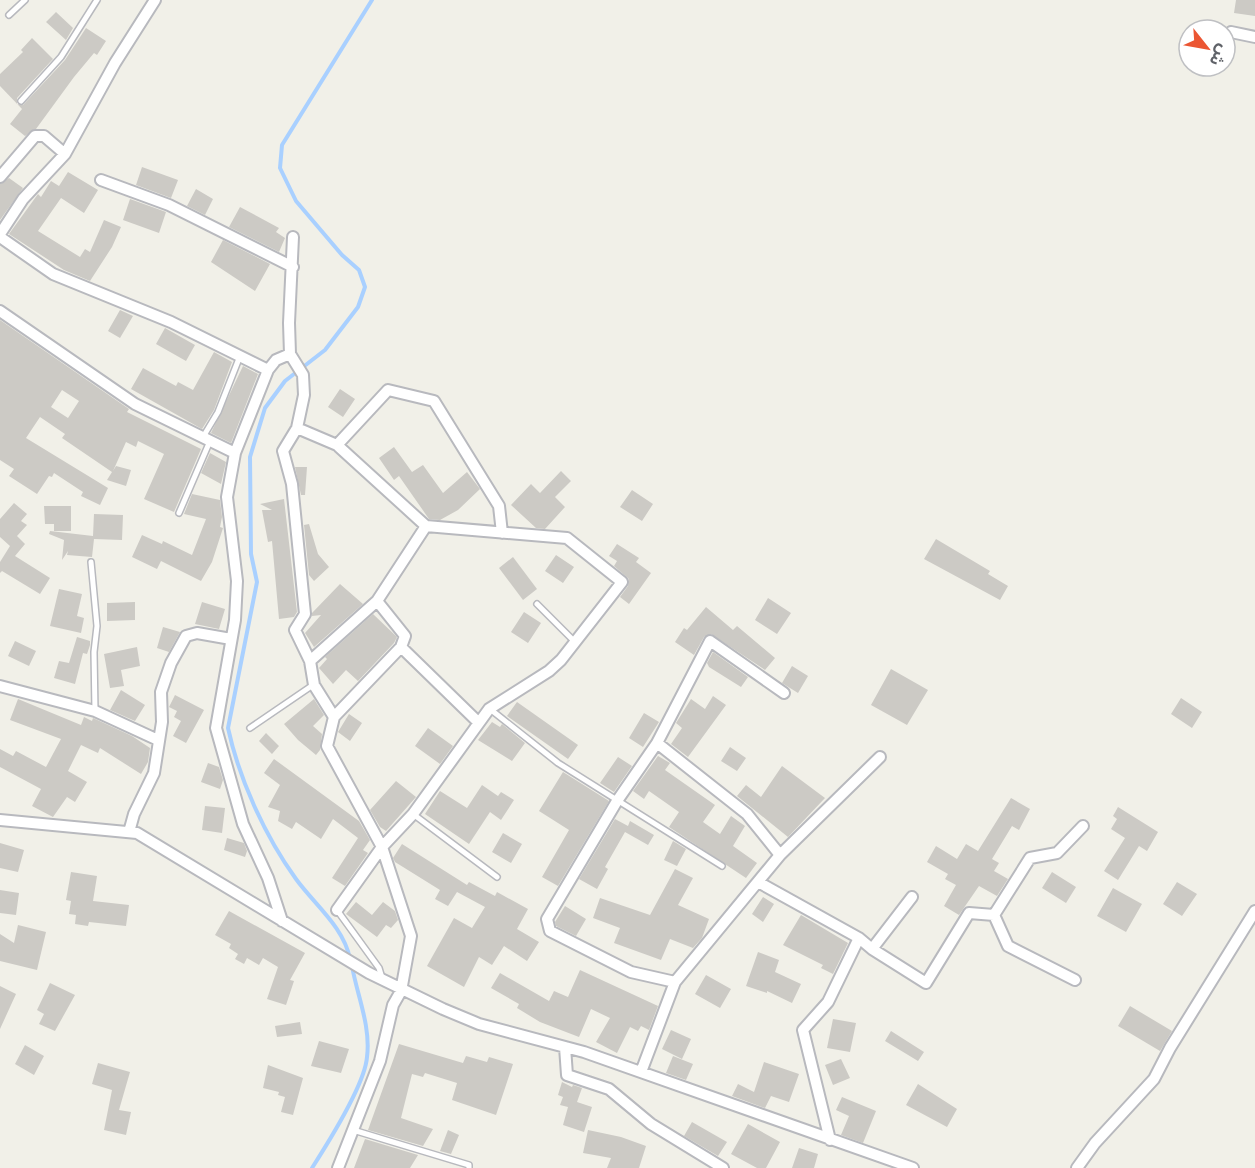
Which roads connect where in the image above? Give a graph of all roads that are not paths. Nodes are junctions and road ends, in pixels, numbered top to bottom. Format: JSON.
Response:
{"nodes":[{"id":1,"x":25,"y":0,"type":"edge"},
{"id":2,"x":97,"y":0,"type":"edge"},
{"id":3,"x":155,"y":0,"type":"edge"},
{"id":4,"x":9,"y":15,"type":"dead end"},
{"id":5,"x":1237,"y":33,"type":"edge"},
{"id":6,"x":1255,"y":37,"type":"edge"},
{"id":7,"x":21,"y":101,"type":"dead end"},
{"id":8,"x":65,"y":154,"type":"junction"},
{"id":9,"x":0,"y":177,"type":"edge"},
{"id":10,"x":101,"y":180,"type":"dead end"},
{"id":11,"x":0,"y":236,"type":"edge"},
{"id":12,"x":293,"y":237,"type":"dead end"},
{"id":13,"x":293,"y":267,"type":"junction"},
{"id":14,"x":0,"y":311,"type":"edge"},
{"id":15,"x":240,"y":355,"type":"junction"},
{"id":16,"x":293,"y":358,"type":"junction"},
{"id":17,"x":267,"y":370,"type":"junction"},
{"id":18,"x":297,"y":429,"type":"junction"},
{"id":19,"x":206,"y":439,"type":"junction"},
{"id":20,"x":337,"y":445,"type":"junction"},
{"id":21,"x":235,"y":453,"type":"junction"},
{"id":22,"x":179,"y":513,"type":"dead end"},
{"id":23,"x":426,"y":526,"type":"junction"},
{"id":24,"x":502,"y":533,"type":"junction"},
{"id":25,"x":91,"y":562,"type":"dead end"},
{"id":26,"x":377,"y":601,"type":"junction"},
{"id":27,"x":537,"y":604,"type":"dead end"},
{"id":28,"x":231,"y":639,"type":"junction"},
{"id":29,"x":576,"y":643,"type":"junction"},
{"id":30,"x":401,"y":647,"type":"junction"},
{"id":31,"x":310,"y":661,"type":"junction"},
{"id":32,"x":314,"y":685,"type":"junction"},
{"id":33,"x":0,"y":686,"type":"edge"},
{"id":34,"x":784,"y":693,"type":"dead end"},
{"id":35,"x":489,"y":709,"type":"junction"},
{"id":36,"x":95,"y":711,"type":"junction"},
{"id":37,"x":334,"y":717,"type":"junction"},
{"id":38,"x":478,"y":722,"type":"junction"},
{"id":39,"x":250,"y":728,"type":"dead end"},
{"id":40,"x":158,"y":740,"type":"junction"},
{"id":41,"x":657,"y":743,"type":"junction"},
{"id":42,"x":880,"y":757,"type":"dead end"},
{"id":43,"x":617,"y":801,"type":"junction"},
{"id":44,"x":413,"y":814,"type":"junction"},
{"id":45,"x":0,"y":820,"type":"edge"},
{"id":46,"x":1083,"y":826,"type":"dead end"},
{"id":47,"x":129,"y":832,"type":"junction"},
{"id":48,"x":382,"y":847,"type":"junction"},
{"id":49,"x":780,"y":855,"type":"junction"},
{"id":50,"x":722,"y":866,"type":"dead end"},
{"id":51,"x":497,"y":877,"type":"dead end"},
{"id":52,"x":758,"y":882,"type":"junction"},
{"id":53,"x":912,"y":897,"type":"dead end"},
{"id":54,"x":337,"y":910,"type":"joint"},
{"id":55,"x":1255,"y":911,"type":"edge"},
{"id":56,"x":994,"y":915,"type":"junction"},
{"id":57,"x":282,"y":921,"type":"junction"},
{"id":58,"x":859,"y":938,"type":"junction"},
{"id":59,"x":872,"y":949,"type":"junction"},
{"id":60,"x":1075,"y":980,"type":"dead end"},
{"id":61,"x":383,"y":981,"type":"junction"},
{"id":62,"x":675,"y":982,"type":"junction"},
{"id":63,"x":401,"y":991,"type":"junction"},
{"id":64,"x":565,"y":1047,"type":"junction"},
{"id":65,"x":641,"y":1072,"type":"junction"},
{"id":66,"x":353,"y":1130,"type":"junction"},
{"id":67,"x":830,"y":1140,"type":"junction"},
{"id":68,"x":338,"y":1168,"type":"edge"},
{"id":69,"x":469,"y":1168,"type":"edge"},
{"id":70,"x":723,"y":1168,"type":"edge"},
{"id":71,"x":913,"y":1168,"type":"edge"},
{"id":72,"x":1077,"y":1168,"type":"edge"}],
"edges":[{"from":1,"to":4,"type":"lane"},
{"from":2,"to":7,"type":"lane"},
{"from":3,"to":8,"type":"street"},
{"from":5,"to":6,"type":"street"},
{"from":8,"to":9,"type":"street"},
{"from":8,"to":11,"type":"street"},
{"from":10,"to":13,"type":"street"},
{"from":11,"to":15,"type":"street"},
{"from":12,"to":13,"type":"street"},
{"from":13,"to":16,"type":"street"},
{"from":14,"to":19,"type":"street"},
{"from":15,"to":17,"type":"street"},
{"from":15,"to":19,"type":"lane"},
{"from":16,"to":17,"type":"street"},
{"from":16,"to":18,"type":"street"},
{"from":17,"to":21,"type":"street"},
{"from":18,"to":20,"type":"street"},
{"from":18,"to":31,"type":"street"},
{"from":19,"to":21,"type":"street"},
{"from":19,"to":22,"type":"lane"},
{"from":20,"to":23,"type":"street"},
{"from":20,"to":24,"type":"street"},
{"from":21,"to":28,"type":"street"},
{"from":23,"to":24,"type":"street"},
{"from":23,"to":26,"type":"street"},
{"from":24,"to":29,"type":"street"},
{"from":25,"to":36,"type":"lane"},
{"from":26,"to":30,"type":"street"},
{"from":26,"to":31,"type":"street"},
{"from":27,"to":29,"type":"lane"},
{"from":28,"to":40,"type":"street"},
{"from":28,"to":57,"type":"street"},
{"from":29,"to":35,"type":"street"},
{"from":30,"to":37,"type":"street"},
{"from":30,"to":38,"type":"street"},
{"from":31,"to":32,"type":"street"},
{"from":32,"to":37,"type":"street"},
{"from":32,"to":39,"type":"lane"},
{"from":33,"to":36,"type":"street"},
{"from":34,"to":41,"type":"street"},
{"from":35,"to":38,"type":"street"},
{"from":35,"to":43,"type":"lane"},
{"from":36,"to":40,"type":"street"},
{"from":37,"to":48,"type":"street"},
{"from":38,"to":44,"type":"street"},
{"from":40,"to":47,"type":"street"},
{"from":41,"to":43,"type":"street"},
{"from":41,"to":49,"type":"street"},
{"from":42,"to":49,"type":"street"},
{"from":43,"to":50,"type":"lane"},
{"from":43,"to":62,"type":"street"},
{"from":44,"to":48,"type":"street"},
{"from":44,"to":51,"type":"lane"},
{"from":45,"to":47,"type":"street"},
{"from":46,"to":56,"type":"street"},
{"from":47,"to":57,"type":"street"},
{"from":48,"to":54,"type":"street"},
{"from":48,"to":63,"type":"street"},
{"from":49,"to":52,"type":"street"},
{"from":52,"to":58,"type":"street"},
{"from":52,"to":62,"type":"street"},
{"from":53,"to":59,"type":"street"},
{"from":54,"to":61,"type":"lane"},
{"from":55,"to":72,"type":"street"},
{"from":56,"to":59,"type":"street"},
{"from":56,"to":60,"type":"street"},
{"from":57,"to":61,"type":"street"},
{"from":58,"to":59,"type":"street"},
{"from":58,"to":67,"type":"street"},
{"from":61,"to":63,"type":"street"},
{"from":62,"to":65,"type":"street"},
{"from":63,"to":64,"type":"street"},
{"from":63,"to":66,"type":"street"},
{"from":64,"to":65,"type":"street"},
{"from":64,"to":70,"type":"street"},
{"from":65,"to":67,"type":"street"},
{"from":66,"to":68,"type":"street"},
{"from":66,"to":69,"type":"lane"},
{"from":67,"to":71,"type":"street"}]}
